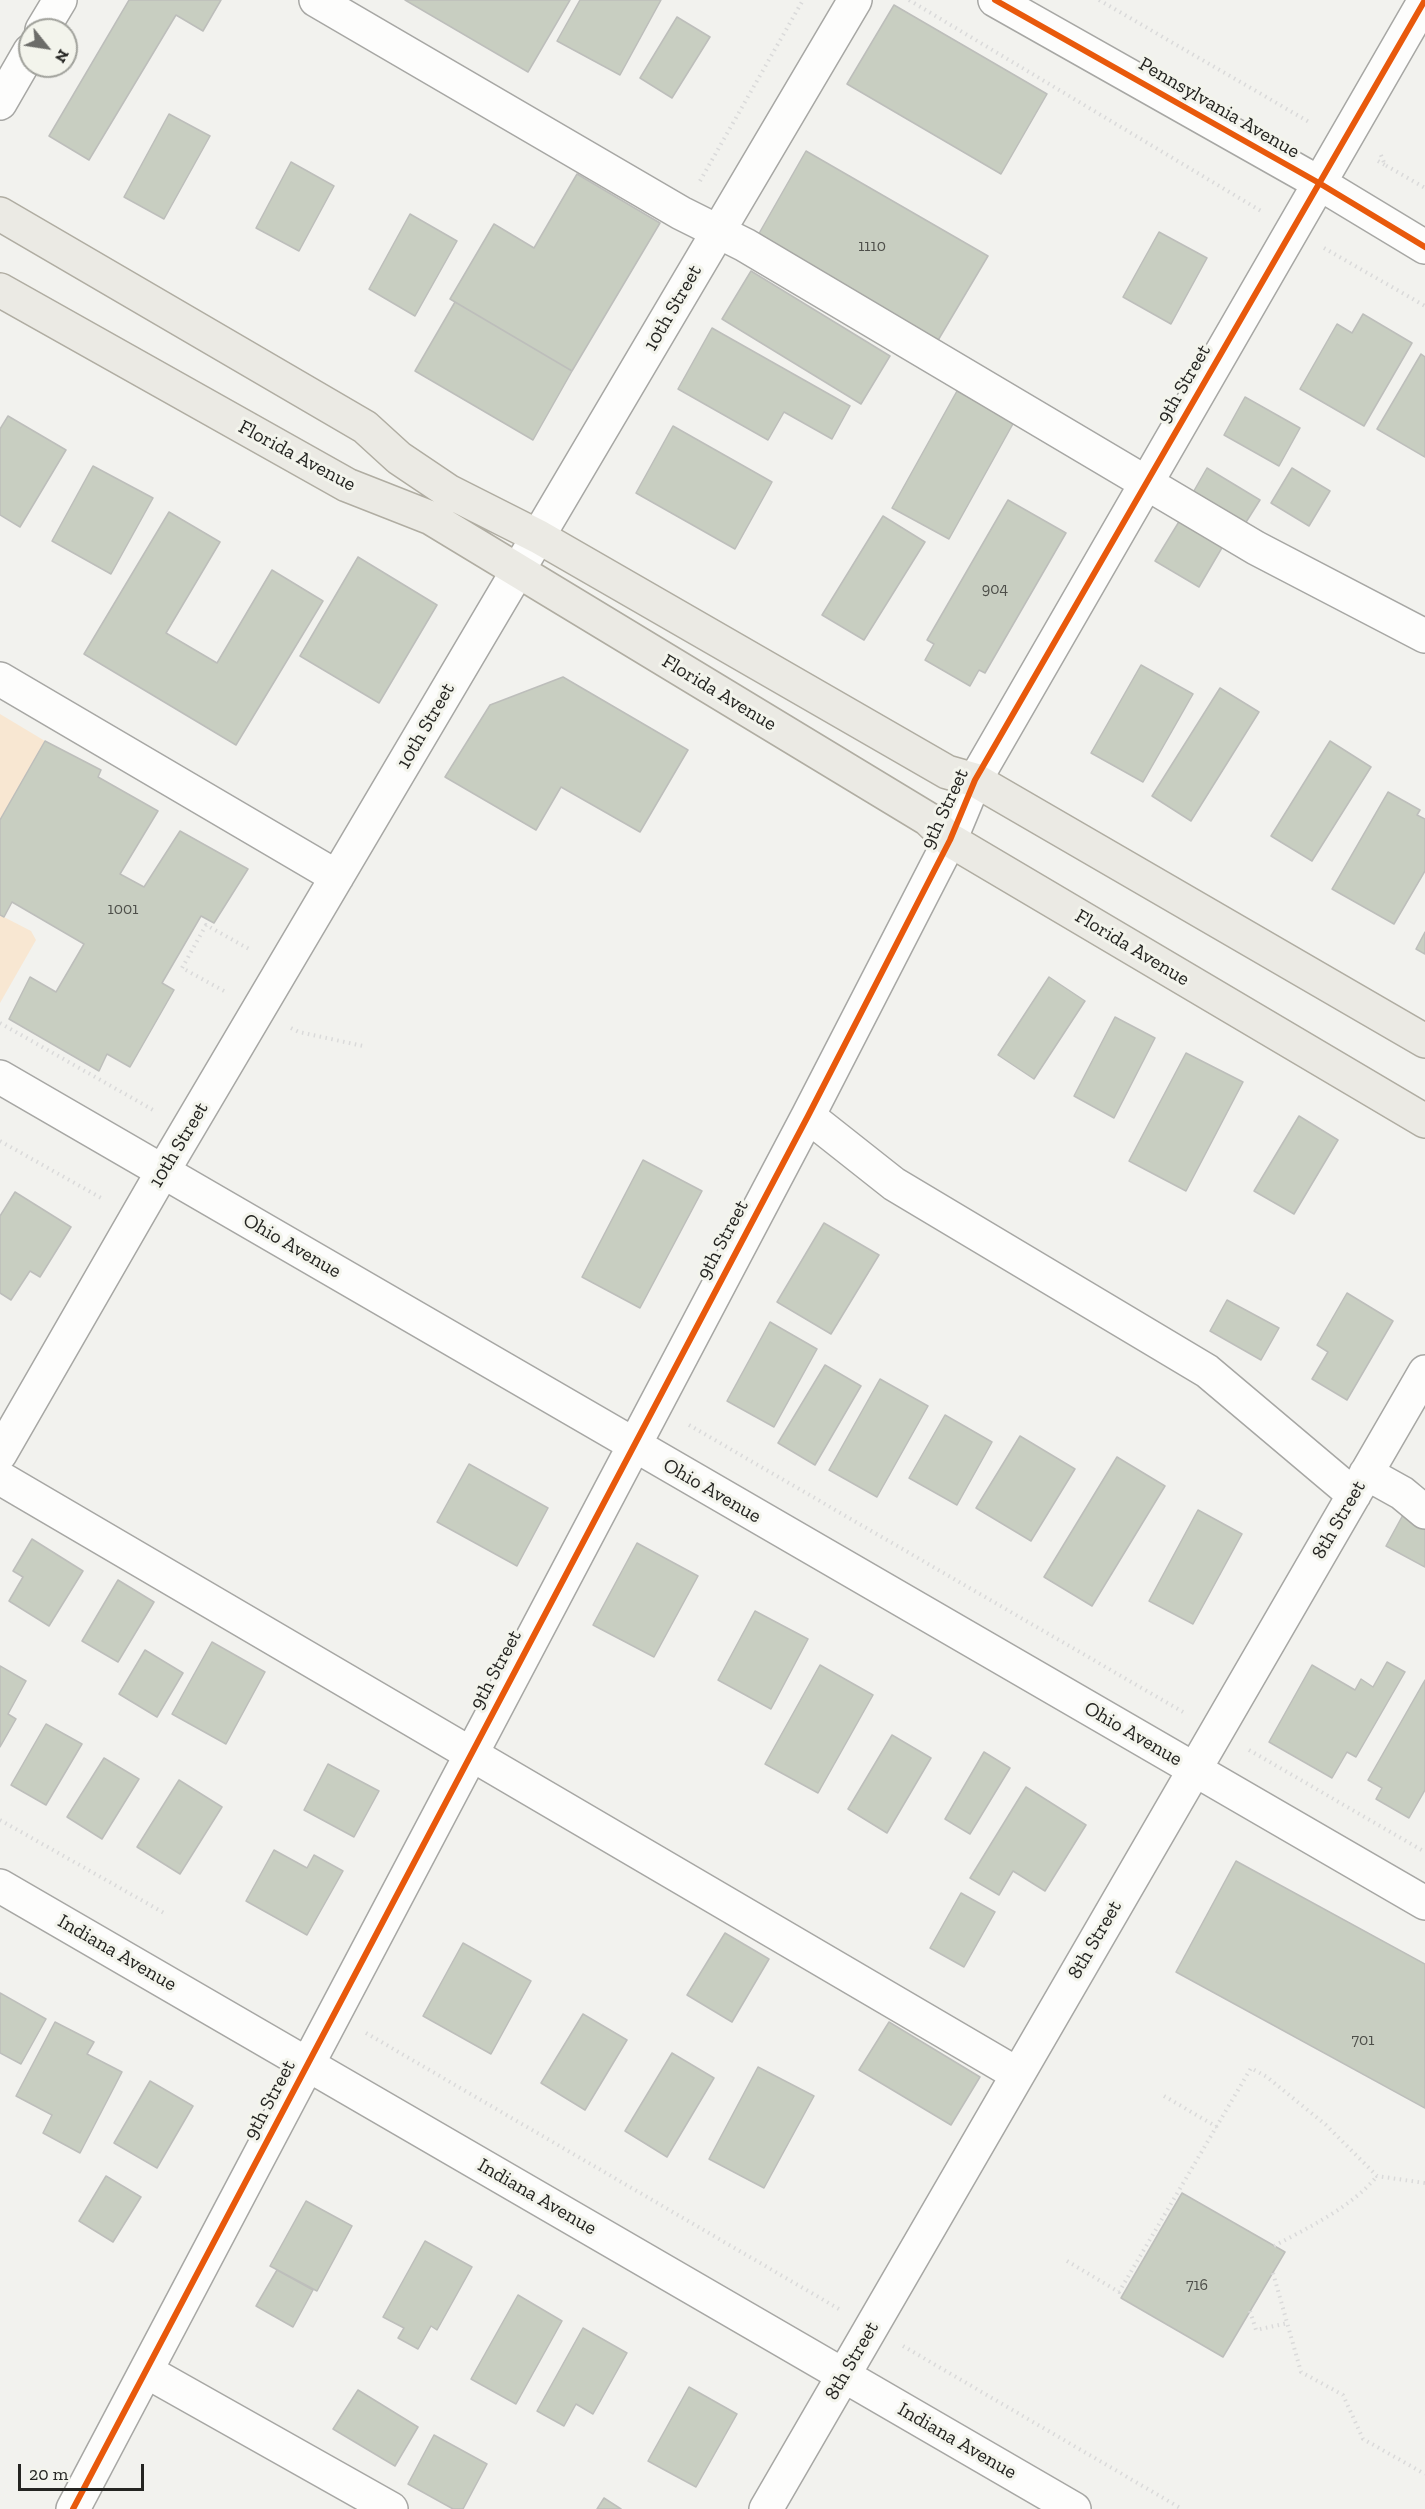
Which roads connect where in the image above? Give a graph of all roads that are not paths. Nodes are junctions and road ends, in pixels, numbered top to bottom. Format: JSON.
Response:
{"nodes":[{"id":1,"x":60,"y":0,"type":"edge"},
{"id":2,"x":316,"y":0,"type":"edge"},
{"id":3,"x":855,"y":0,"type":"edge"},
{"id":4,"x":995,"y":0,"type":"edge"},
{"id":5,"x":1425,"y":0,"type":"edge"},
{"id":6,"x":49,"y":18,"type":"edge"},
{"id":7,"x":18,"y":72,"type":"edge"},
{"id":8,"x":0,"y":103,"type":"edge"},
{"id":9,"x":1319,"y":183,"type":"junction"},
{"id":10,"x":0,"y":214,"type":"edge"},
{"id":11,"x":717,"y":233,"type":"junction"},
{"id":12,"x":1425,"y":247,"type":"edge"},
{"id":13,"x":0,"y":290,"type":"edge"},
{"id":14,"x":1147,"y":482,"type":"junction"},
{"id":15,"x":539,"y":537,"type":"junction"},
{"id":16,"x":517,"y":571,"type":"junction"},
{"id":17,"x":1425,"y":636,"type":"edge"},
{"id":18,"x":0,"y":679,"type":"edge"},
{"id":19,"x":975,"y":780,"type":"junction"},
{"id":20,"x":950,"y":840,"type":"junction"},
{"id":21,"x":337,"y":877,"type":"junction"},
{"id":22,"x":1425,"y":1041,"type":"edge"},
{"id":23,"x":0,"y":1077,"type":"edge"},
{"id":24,"x":808,"y":1116,"type":"junction"},
{"id":25,"x":1425,"y":1121,"type":"edge"},
{"id":26,"x":164,"y":1171,"type":"junction"},
{"id":27,"x":1425,"y":1371,"type":"edge"},
{"id":28,"x":633,"y":1445,"type":"junction"},
{"id":29,"x":0,"y":1454,"type":"edge"},
{"id":30,"x":0,"y":1478,"type":"edge"},
{"id":31,"x":1360,"y":1484,"type":"junction"},
{"id":32,"x":1425,"y":1512,"type":"edge"},
{"id":33,"x":471,"y":1755,"type":"junction"},
{"id":34,"x":1194,"y":1769,"type":"junction"},
{"id":35,"x":0,"y":1886,"type":"edge"},
{"id":36,"x":1425,"y":1903,"type":"edge"},
{"id":37,"x":309,"y":2063,"type":"junction"},
{"id":38,"x":1017,"y":2074,"type":"junction"},
{"id":39,"x":147,"y":2371,"type":"junction"},
{"id":40,"x":843,"y":2375,"type":"junction"},
{"id":41,"x":73,"y":2509,"type":"edge"},
{"id":42,"x":391,"y":2509,"type":"edge"},
{"id":43,"x":766,"y":2509,"type":"edge"},
{"id":44,"x":1074,"y":2509,"type":"edge"}],
"edges":[{"from":1,"to":6,"type":"street"},
{"from":2,"to":11,"type":"street"},
{"from":3,"to":11,"type":"street","name":"10th Street"},
{"from":4,"to":9,"type":"street","name":"Pennsylvania Avenue"},
{"from":5,"to":9,"type":"street","name":"9th Street"},
{"from":7,"to":8,"type":"street"},
{"from":9,"to":12,"type":"street","name":"Pennsylvania Avenue"},
{"from":9,"to":14,"type":"street","name":"9th Street"},
{"from":10,"to":15,"type":"main road"},
{"from":11,"to":14,"type":"street"},
{"from":11,"to":15,"type":"street","name":"10th Street"},
{"from":13,"to":16,"type":"main road","name":"Florida Avenue"},
{"from":14,"to":17,"type":"street"},
{"from":14,"to":19,"type":"street","name":"9th Street"},
{"from":15,"to":16,"type":"street","name":"10th Street"},
{"from":15,"to":19,"type":"main road"},
{"from":16,"to":20,"type":"main road","name":"Florida Avenue"},
{"from":16,"to":21,"type":"street","name":"10th Street"},
{"from":18,"to":21,"type":"street"},
{"from":19,"to":20,"type":"street","name":"9th Street"},
{"from":19,"to":22,"type":"main road"},
{"from":20,"to":24,"type":"street","name":"9th Street"},
{"from":20,"to":25,"type":"main road","name":"Florida Avenue"},
{"from":21,"to":26,"type":"street","name":"10th Street"},
{"from":23,"to":26,"type":"street","name":"Ohio Avenue"},
{"from":24,"to":28,"type":"street","name":"9th Street"},
{"from":24,"to":31,"type":"street"},
{"from":26,"to":28,"type":"street","name":"Ohio Avenue"},
{"from":26,"to":29,"type":"street","name":"10th Street"},
{"from":27,"to":31,"type":"street","name":"8th Street"},
{"from":28,"to":33,"type":"street","name":"9th Street"},
{"from":28,"to":34,"type":"street","name":"Ohio Avenue"},
{"from":30,"to":33,"type":"street"},
{"from":31,"to":32,"type":"street"},
{"from":31,"to":34,"type":"street","name":"8th Street"},
{"from":33,"to":37,"type":"street","name":"9th Street"},
{"from":33,"to":38,"type":"street"},
{"from":34,"to":36,"type":"street","name":"Ohio Avenue"},
{"from":34,"to":38,"type":"street","name":"8th Street"},
{"from":35,"to":37,"type":"street","name":"Indiana Avenue"},
{"from":37,"to":39,"type":"street","name":"9th Street"},
{"from":37,"to":40,"type":"street","name":"Indiana Avenue"},
{"from":38,"to":40,"type":"street","name":"8th Street"},
{"from":39,"to":41,"type":"street","name":"9th Street"},
{"from":39,"to":42,"type":"street"},
{"from":40,"to":43,"type":"street","name":"8th Street"},
{"from":40,"to":44,"type":"street","name":"Indiana Avenue"}]}
